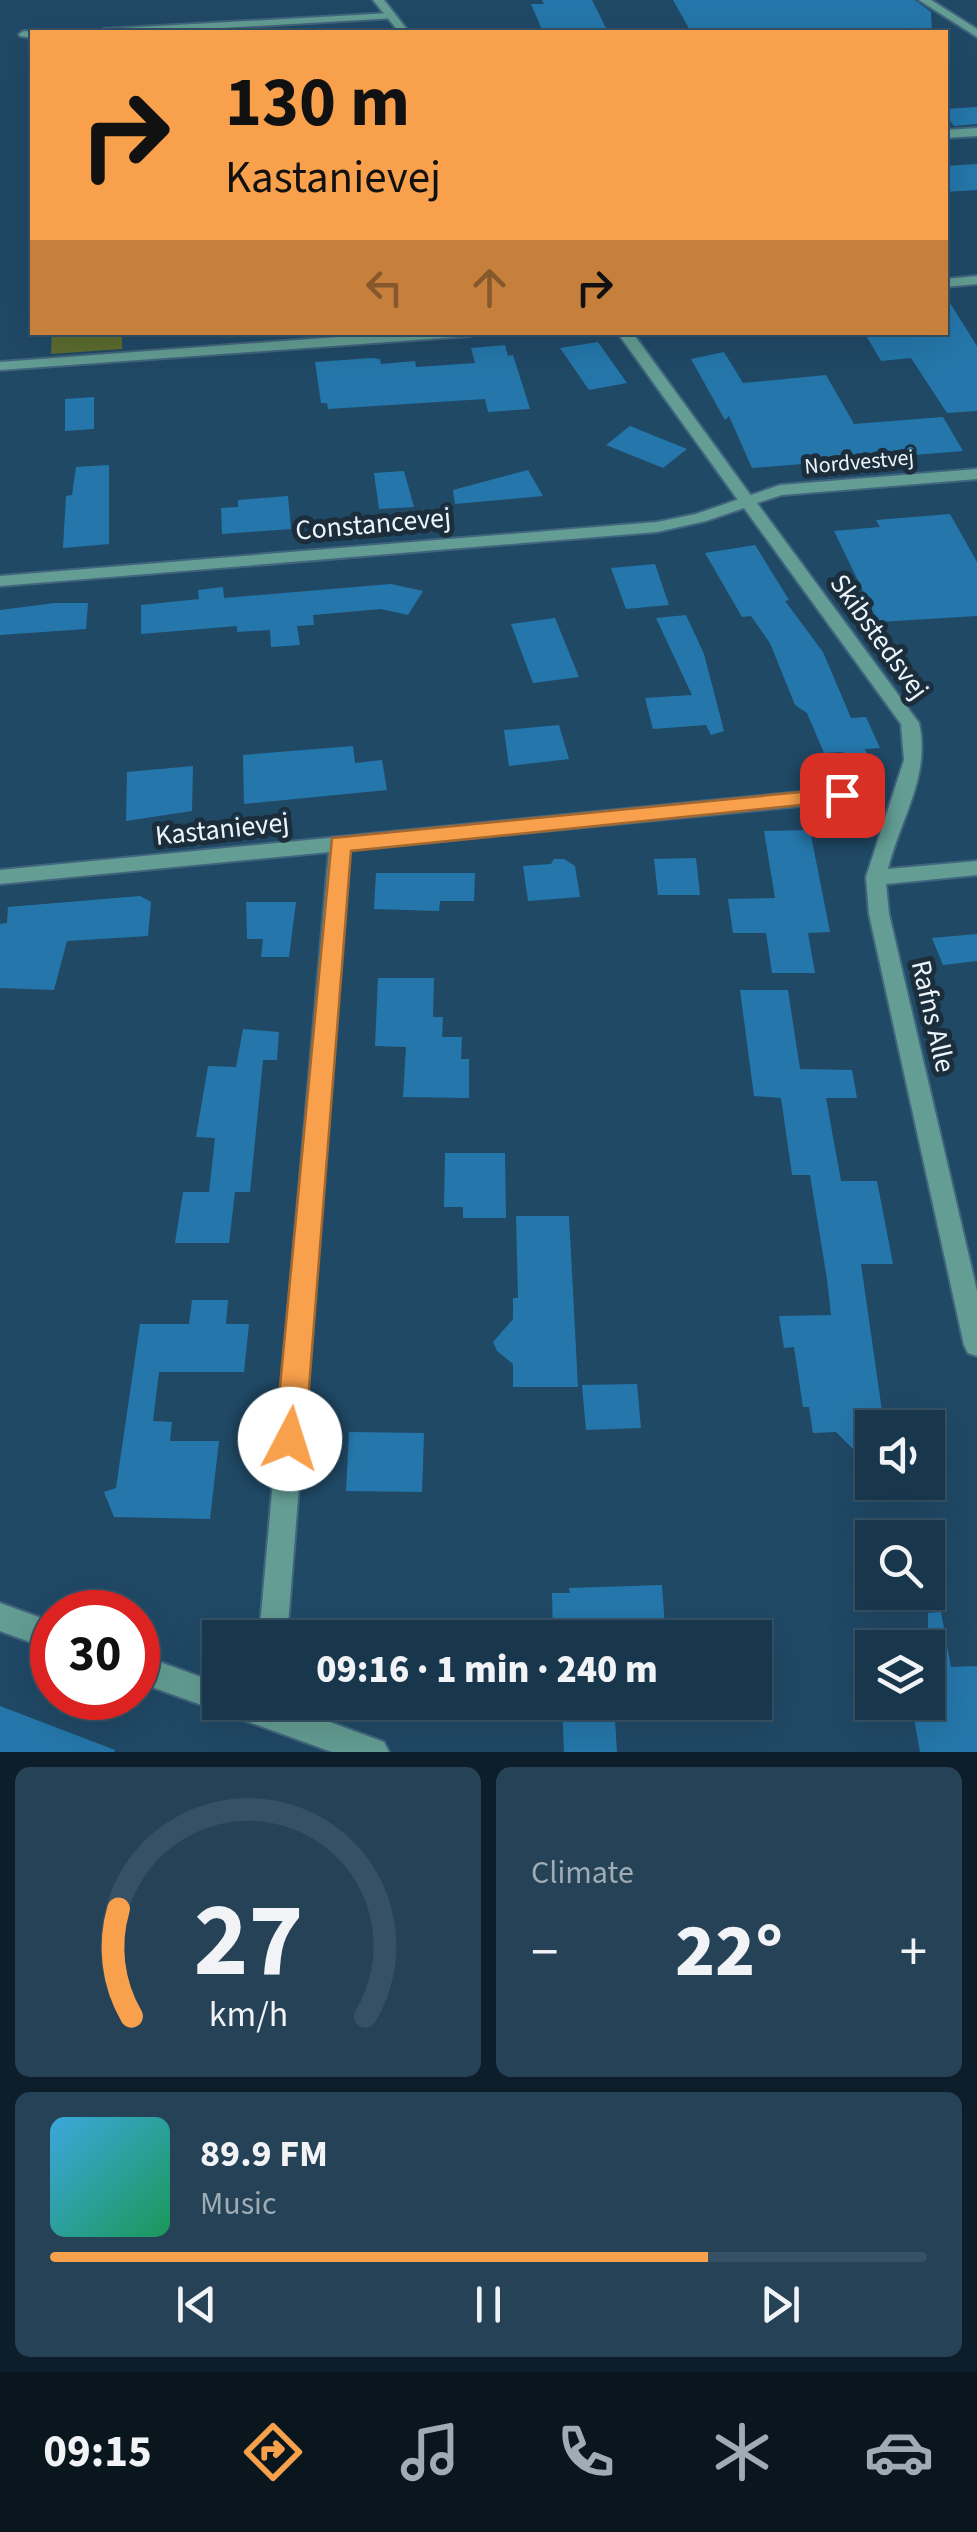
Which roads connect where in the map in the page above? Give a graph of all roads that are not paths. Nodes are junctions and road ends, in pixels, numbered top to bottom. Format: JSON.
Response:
{"nodes":[{"id":1,"x":378,"y":0,"type":"edge"},
{"id":2,"x":924,"y":0,"type":"edge"},
{"id":3,"x":392,"y":16,"type":"junction"},
{"id":4,"x":140,"y":30,"type":"edge"},
{"id":5,"x":402,"y":30,"type":"edge"},
{"id":6,"x":977,"y":34,"type":"edge"},
{"id":7,"x":977,"y":132,"type":"edge"},
{"id":8,"x":948,"y":134,"type":"edge"},
{"id":9,"x":977,"y":280,"type":"edge"},
{"id":10,"x":948,"y":283,"type":"edge"},
{"id":11,"x":225,"y":335,"type":"edge"},
{"id":12,"x":428,"y":335,"type":"edge"},
{"id":13,"x":626,"y":335,"type":"edge"},
{"id":14,"x":230,"y":349,"type":"junction"},
{"id":15,"x":0,"y":366,"type":"edge"},
{"id":16,"x":977,"y":474,"type":"edge"},
{"id":17,"x":746,"y":500,"type":"junction"},
{"id":18,"x":0,"y":581,"type":"edge"},
{"id":19,"x":866,"y":800,"type":"dead end"},
{"id":20,"x":340,"y":844,"type":"junction"},
{"id":21,"x":977,"y":868,"type":"edge"},
{"id":22,"x":0,"y":877,"type":"edge"},
{"id":23,"x":876,"y":877,"type":"junction"},
{"id":24,"x":977,"y":1345,"type":"edge"},
{"id":25,"x":0,"y":1617,"type":"edge"},
{"id":26,"x":275,"y":1620,"type":"edge"},
{"id":27,"x":30,"y":1628,"type":"edge"},
{"id":28,"x":160,"y":1676,"type":"edge"},
{"id":29,"x":202,"y":1691,"type":"edge"},
{"id":30,"x":294,"y":1720,"type":"edge"},
{"id":31,"x":374,"y":1752,"type":"edge"}],
"edges":[{"from":1,"to":3,"type":"street"},
{"from":2,"to":6,"type":"street"},
{"from":3,"to":4,"type":"street"},
{"from":3,"to":5,"type":"street"},
{"from":7,"to":8,"type":"street"},
{"from":9,"to":10,"type":"street"},
{"from":11,"to":14,"type":"street"},
{"from":12,"to":14,"type":"street"},
{"from":13,"to":17,"type":"street"},
{"from":14,"to":15,"type":"street"},
{"from":16,"to":17,"type":"street","name":"Nordvestvej"},
{"from":17,"to":18,"type":"street","name":"Constancevej"},
{"from":17,"to":23,"type":"street","name":"Skibstedsvej"},
{"from":19,"to":20,"type":"street","name":"Kastanievej"},
{"from":20,"to":22,"type":"street","name":"Kastanievej"},
{"from":20,"to":26,"type":"street"},
{"from":21,"to":23,"type":"street"},
{"from":23,"to":24,"type":"street","name":"Rafns Alle"},
{"from":25,"to":27,"type":"street"},
{"from":28,"to":29,"type":"street"},
{"from":30,"to":31,"type":"street"}]}
